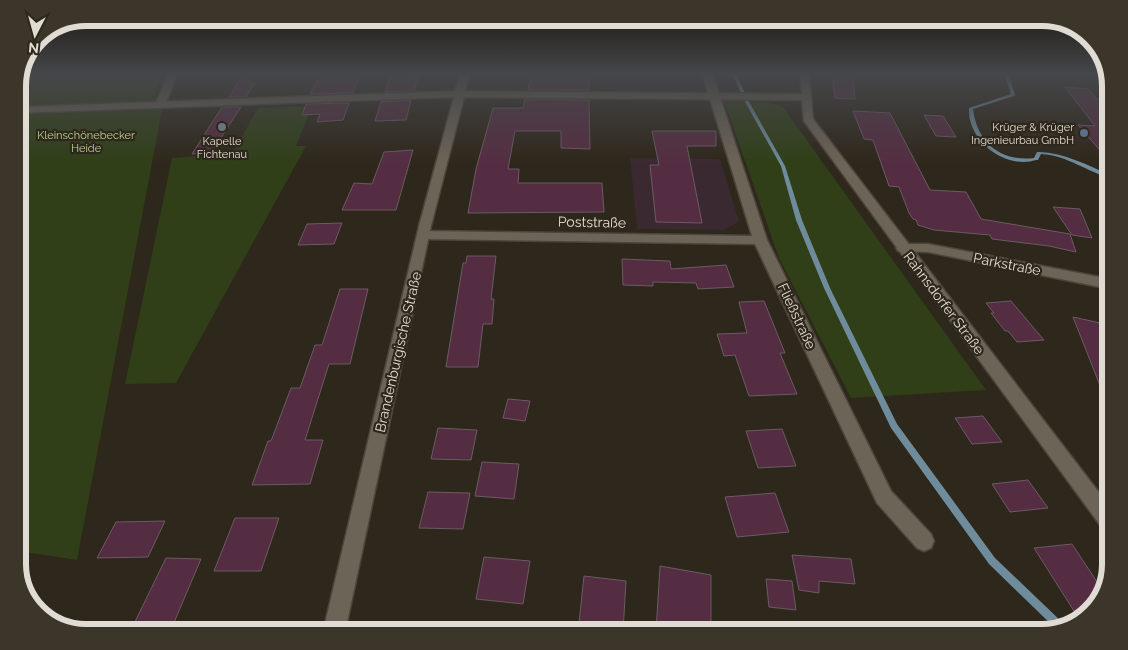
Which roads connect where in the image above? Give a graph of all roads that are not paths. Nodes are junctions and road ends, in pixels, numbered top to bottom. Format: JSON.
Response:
{"nodes":[{"id":1,"x":205,"y":103,"type":"edge"},
{"id":2,"x":456,"y":103,"type":"edge"},
{"id":3,"x":716,"y":103,"type":"edge"},
{"id":4,"x":806,"y":103,"type":"edge"},
{"id":5,"x":160,"y":105,"type":"joint"},
{"id":6,"x":26,"y":110,"type":"edge"},
{"id":7,"x":424,"y":235,"type":"junction"},
{"id":8,"x":760,"y":240,"type":"junction"},
{"id":9,"x":903,"y":248,"type":"junction"},
{"id":10,"x":1102,"y":282,"type":"edge"},
{"id":11,"x":1102,"y":511,"type":"edge"},
{"id":12,"x":924,"y":541,"type":"dead end"},
{"id":13,"x":336,"y":624,"type":"edge"}],
"edges":[{"from":1,"to":5,"type":"street"},
{"from":2,"to":7,"type":"street","name":"Brandenburgische Straße"},
{"from":3,"to":8,"type":"street","name":"Fließstraße"},
{"from":4,"to":9,"type":"street","name":"Rahnsdorfer Straße"},
{"from":5,"to":6,"type":"street"},
{"from":7,"to":8,"type":"street","name":"Poststraße"},
{"from":7,"to":13,"type":"street","name":"Brandenburgische Straße"},
{"from":8,"to":12,"type":"street","name":"Fließstraße"},
{"from":9,"to":10,"type":"street","name":"Parkstraße"},
{"from":9,"to":11,"type":"street","name":"Rahnsdorfer Straße"}]}
